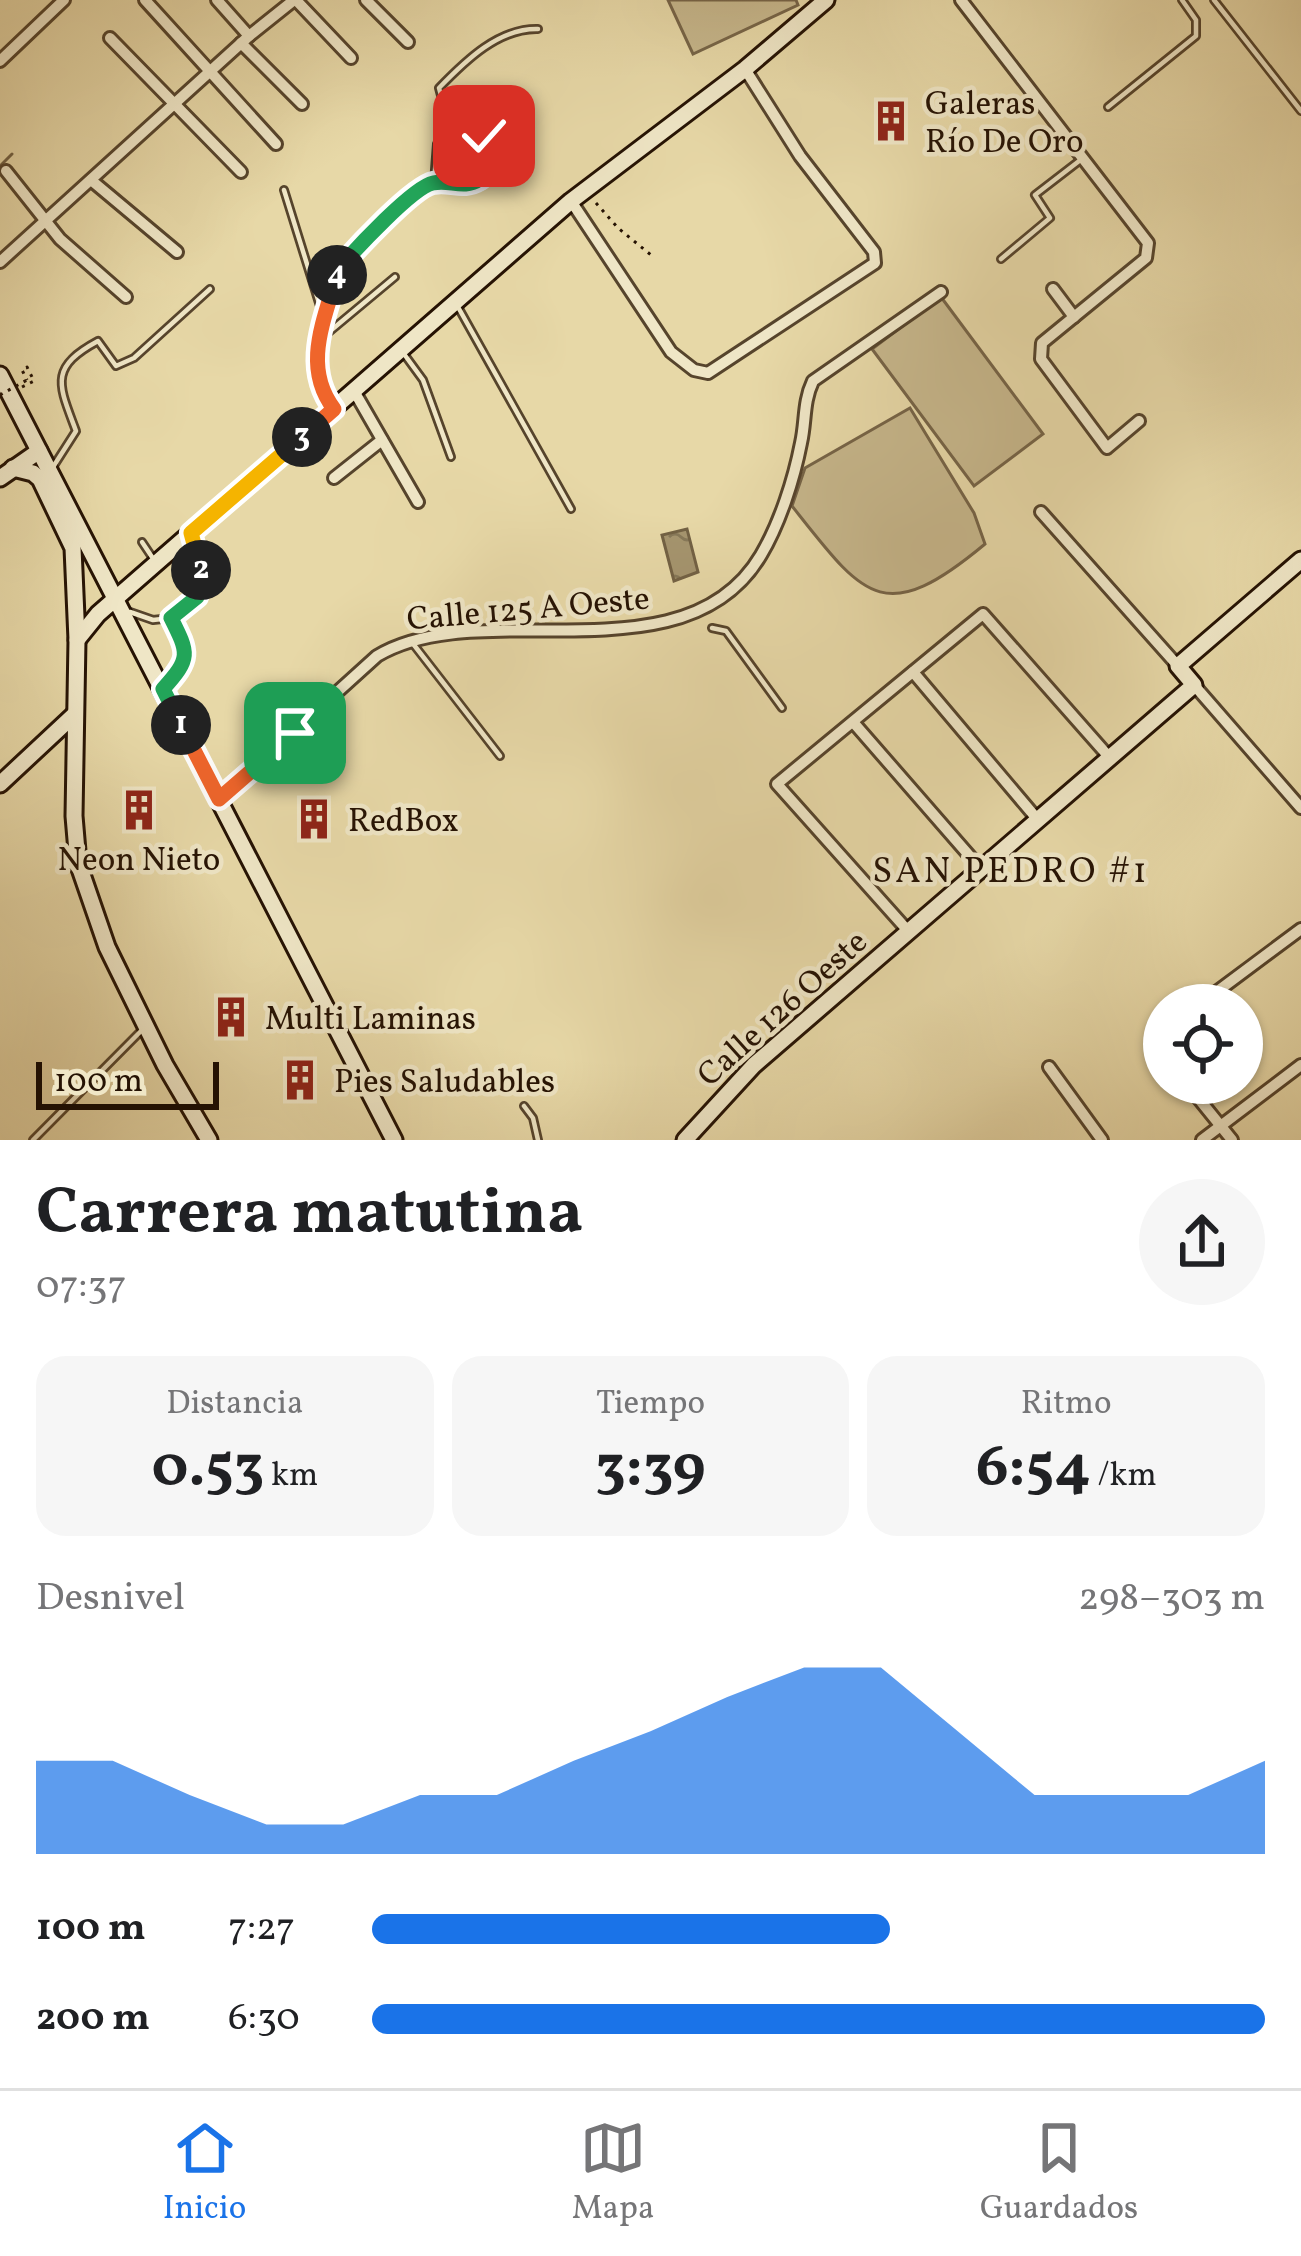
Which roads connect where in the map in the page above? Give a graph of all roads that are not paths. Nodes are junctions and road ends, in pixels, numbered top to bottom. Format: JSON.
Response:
{"nodes":[{"id":1,"x":64,"y":0,"type":"edge"},
{"id":2,"x":145,"y":0,"type":"edge"},
{"id":3,"x":218,"y":0,"type":"edge"},
{"id":4,"x":295,"y":0,"type":"edge"},
{"id":5,"x":366,"y":0,"type":"edge"},
{"id":6,"x":826,"y":0,"type":"edge"},
{"id":7,"x":961,"y":0,"type":"edge"},
{"id":8,"x":1182,"y":0,"type":"edge"},
{"id":9,"x":1214,"y":0,"type":"edge"},
{"id":10,"x":538,"y":29,"type":"dead end"},
{"id":11,"x":110,"y":38,"type":"dead end"},
{"id":12,"x":245,"y":40,"type":"junction"},
{"id":13,"x":408,"y":42,"type":"dead end"},
{"id":14,"x":351,"y":58,"type":"dead end"},
{"id":15,"x":0,"y":62,"type":"edge"},
{"id":16,"x":745,"y":69,"type":"junction"},
{"id":17,"x":209,"y":73,"type":"junction"},
{"id":18,"x":302,"y":104,"type":"dead end"},
{"id":19,"x":174,"y":106,"type":"junction"},
{"id":20,"x":1108,"y":107,"type":"dead end"},
{"id":21,"x":1301,"y":111,"type":"edge"},
{"id":22,"x":451,"y":129,"type":"junction"},
{"id":23,"x":277,"y":144,"type":"dead end"},
{"id":24,"x":1083,"y":158,"type":"junction"},
{"id":25,"x":6,"y":171,"type":"dead end"},
{"id":26,"x":241,"y":172,"type":"dead end"},
{"id":27,"x":91,"y":180,"type":"junction"},
{"id":28,"x":434,"y":183,"type":"junction"},
{"id":29,"x":284,"y":190,"type":"dead end"},
{"id":30,"x":572,"y":201,"type":"junction"},
{"id":31,"x":46,"y":221,"type":"junction"},
{"id":32,"x":177,"y":252,"type":"dead end"},
{"id":33,"x":1001,"y":259,"type":"dead end"},
{"id":34,"x":0,"y":262,"type":"edge"},
{"id":35,"x":395,"y":277,"type":"dead end"},
{"id":36,"x":210,"y":289,"type":"dead end"},
{"id":37,"x":1054,"y":289,"type":"dead end"},
{"id":38,"x":941,"y":292,"type":"dead end"},
{"id":39,"x":126,"y":297,"type":"dead end"},
{"id":40,"x":455,"y":302,"type":"junction"},
{"id":41,"x":1074,"y":316,"type":"junction"},
{"id":42,"x":324,"y":319,"type":"junction"},
{"id":43,"x":317,"y":342,"type":"junction"},
{"id":44,"x":401,"y":349,"type":"junction"},
{"id":45,"x":0,"y":374,"type":"edge"},
{"id":46,"x":354,"y":391,"type":"junction"},
{"id":47,"x":334,"y":409,"type":"junction"},
{"id":48,"x":1139,"y":421,"type":"dead end"},
{"id":49,"x":382,"y":440,"type":"junction"},
{"id":50,"x":39,"y":451,"type":"junction"},
{"id":51,"x":452,"y":457,"type":"dead end"},
{"id":52,"x":50,"y":472,"type":"junction"},
{"id":53,"x":7,"y":473,"type":"edge"},
{"id":54,"x":334,"y":478,"type":"dead end"},
{"id":55,"x":418,"y":502,"type":"dead end"},
{"id":56,"x":571,"y":509,"type":"dead end"},
{"id":57,"x":1041,"y":512,"type":"dead end"},
{"id":58,"x":191,"y":533,"type":"junction"},
{"id":59,"x":142,"y":542,"type":"dead end"},
{"id":60,"x":1301,"y":560,"type":"edge"},
{"id":61,"x":156,"y":563,"type":"junction"},
{"id":62,"x":120,"y":604,"type":"junction"},
{"id":63,"x":171,"y":618,"type":"junction"},
{"id":64,"x":712,"y":628,"type":"dead end"},
{"id":65,"x":77,"y":640,"type":"junction"},
{"id":66,"x":411,"y":640,"type":"junction"},
{"id":67,"x":1178,"y":665,"type":"junction"},
{"id":68,"x":913,"y":672,"type":"junction"},
{"id":69,"x":1194,"y":685,"type":"junction"},
{"id":70,"x":163,"y":689,"type":"junction"},
{"id":71,"x":782,"y":708,"type":"dead end"},
{"id":72,"x":75,"y":714,"type":"junction"},
{"id":73,"x":854,"y":722,"type":"junction"},
{"id":74,"x":48,"y":739,"type":"junction"},
{"id":75,"x":500,"y":756,"type":"dead end"},
{"id":76,"x":1110,"y":758,"type":"junction"},
{"id":77,"x":74,"y":759,"type":"junction"},
{"id":78,"x":0,"y":784,"type":"edge"},
{"id":79,"x":219,"y":799,"type":"junction"},
{"id":80,"x":1301,"y":808,"type":"edge"},
{"id":81,"x":1038,"y":820,"type":"junction"},
{"id":82,"x":981,"y":868,"type":"junction"},
{"id":83,"x":1301,"y":929,"type":"edge"},
{"id":84,"x":909,"y":932,"type":"junction"},
{"id":85,"x":1227,"y":984,"type":"edge"},
{"id":86,"x":146,"y":1026,"type":"junction"},
{"id":87,"x":1301,"y":1065,"type":"edge"},
{"id":88,"x":1048,"y":1067,"type":"dead end"},
{"id":89,"x":1203,"y":1104,"type":"edge"},
{"id":90,"x":524,"y":1106,"type":"dead end"},
{"id":91,"x":1220,"y":1126,"type":"junction"},
{"id":92,"x":689,"y":1138,"type":"edge"},
{"id":93,"x":33,"y":1140,"type":"edge"},
{"id":94,"x":208,"y":1140,"type":"edge"},
{"id":95,"x":394,"y":1140,"type":"edge"},
{"id":96,"x":538,"y":1140,"type":"edge"},
{"id":97,"x":1102,"y":1140,"type":"edge"},
{"id":98,"x":1202,"y":1140,"type":"edge"},
{"id":99,"x":1232,"y":1140,"type":"edge"}],
"edges":[{"from":1,"to":15,"type":"street"},
{"from":2,"to":17,"type":"street"},
{"from":3,"to":12,"type":"street"},
{"from":4,"to":12,"type":"street"},
{"from":4,"to":14,"type":"street"},
{"from":5,"to":13,"type":"street"},
{"from":6,"to":16,"type":"street"},
{"from":7,"to":24,"type":"street"},
{"from":8,"to":20,"type":"lane"},
{"from":9,"to":21,"type":"lane"},
{"from":10,"to":22,"type":"lane"},
{"from":11,"to":19,"type":"street"},
{"from":12,"to":17,"type":"street"},
{"from":12,"to":18,"type":"street"},
{"from":16,"to":30,"type":"street"},
{"from":16,"to":30,"type":"street"},
{"from":17,"to":19,"type":"street"},
{"from":17,"to":23,"type":"street"},
{"from":19,"to":26,"type":"street"},
{"from":19,"to":27,"type":"street"},
{"from":22,"to":28,"type":"lane"},
{"from":22,"to":28,"type":"lane"},
{"from":24,"to":33,"type":"lane"},
{"from":24,"to":41,"type":"street"},
{"from":25,"to":31,"type":"street"},
{"from":27,"to":31,"type":"street"},
{"from":27,"to":32,"type":"street"},
{"from":28,"to":42,"type":"lane"},
{"from":29,"to":42,"type":"lane"},
{"from":30,"to":40,"type":"street"},
{"from":31,"to":34,"type":"street"},
{"from":31,"to":39,"type":"street"},
{"from":35,"to":43,"type":"lane"},
{"from":36,"to":52,"type":"lane"},
{"from":37,"to":41,"type":"street"},
{"from":38,"to":66,"type":"street","name":"Calle 125 A Oeste"},
{"from":40,"to":44,"type":"street"},
{"from":40,"to":56,"type":"lane"},
{"from":41,"to":48,"type":"street"},
{"from":42,"to":43,"type":"lane"},
{"from":43,"to":47,"type":"lane"},
{"from":44,"to":46,"type":"street"},
{"from":44,"to":51,"type":"lane"},
{"from":45,"to":50,"type":"street"},
{"from":46,"to":47,"type":"street"},
{"from":46,"to":49,"type":"street"},
{"from":47,"to":58,"type":"street"},
{"from":49,"to":54,"type":"street"},
{"from":49,"to":55,"type":"street"},
{"from":50,"to":52,"type":"street"},
{"from":50,"to":53,"type":"street"},
{"from":52,"to":62,"type":"street"},
{"from":53,"to":65,"type":"street"},
{"from":57,"to":67,"type":"street"},
{"from":58,"to":61,"type":"street"},
{"from":58,"to":63,"type":"lane"},
{"from":59,"to":61,"type":"lane"},
{"from":60,"to":67,"type":"street"},
{"from":61,"to":62,"type":"street"},
{"from":62,"to":63,"type":"lane"},
{"from":62,"to":65,"type":"street"},
{"from":62,"to":70,"type":"street"},
{"from":63,"to":70,"type":"lane"},
{"from":64,"to":71,"type":"lane"},
{"from":65,"to":72,"type":"street"},
{"from":66,"to":75,"type":"lane"},
{"from":66,"to":79,"type":"street","name":"Calle 125 A Oeste"},
{"from":67,"to":69,"type":"street"},
{"from":68,"to":73,"type":"street"},
{"from":68,"to":76,"type":"street"},
{"from":68,"to":81,"type":"street"},
{"from":69,"to":76,"type":"street","name":"Calle 126 Oeste"},
{"from":69,"to":80,"type":"street"},
{"from":70,"to":79,"type":"street"},
{"from":72,"to":74,"type":"street"},
{"from":72,"to":77,"type":"street"},
{"from":73,"to":82,"type":"street"},
{"from":73,"to":84,"type":"street"},
{"from":74,"to":77,"type":"street"},
{"from":74,"to":78,"type":"street"},
{"from":76,"to":81,"type":"street","name":"Calle 126 Oeste"},
{"from":77,"to":86,"type":"street"},
{"from":79,"to":95,"type":"street"},
{"from":81,"to":82,"type":"street","name":"Calle 126 Oeste"},
{"from":82,"to":84,"type":"street","name":"Calle 126 Oeste"},
{"from":83,"to":85,"type":"street"},
{"from":84,"to":92,"type":"street","name":"Calle 126 Oeste"},
{"from":86,"to":93,"type":"lane"},
{"from":86,"to":94,"type":"street"},
{"from":87,"to":91,"type":"street"},
{"from":88,"to":97,"type":"street"},
{"from":89,"to":91,"type":"street"},
{"from":90,"to":96,"type":"lane"},
{"from":91,"to":98,"type":"street"},
{"from":91,"to":99,"type":"street"}]}
